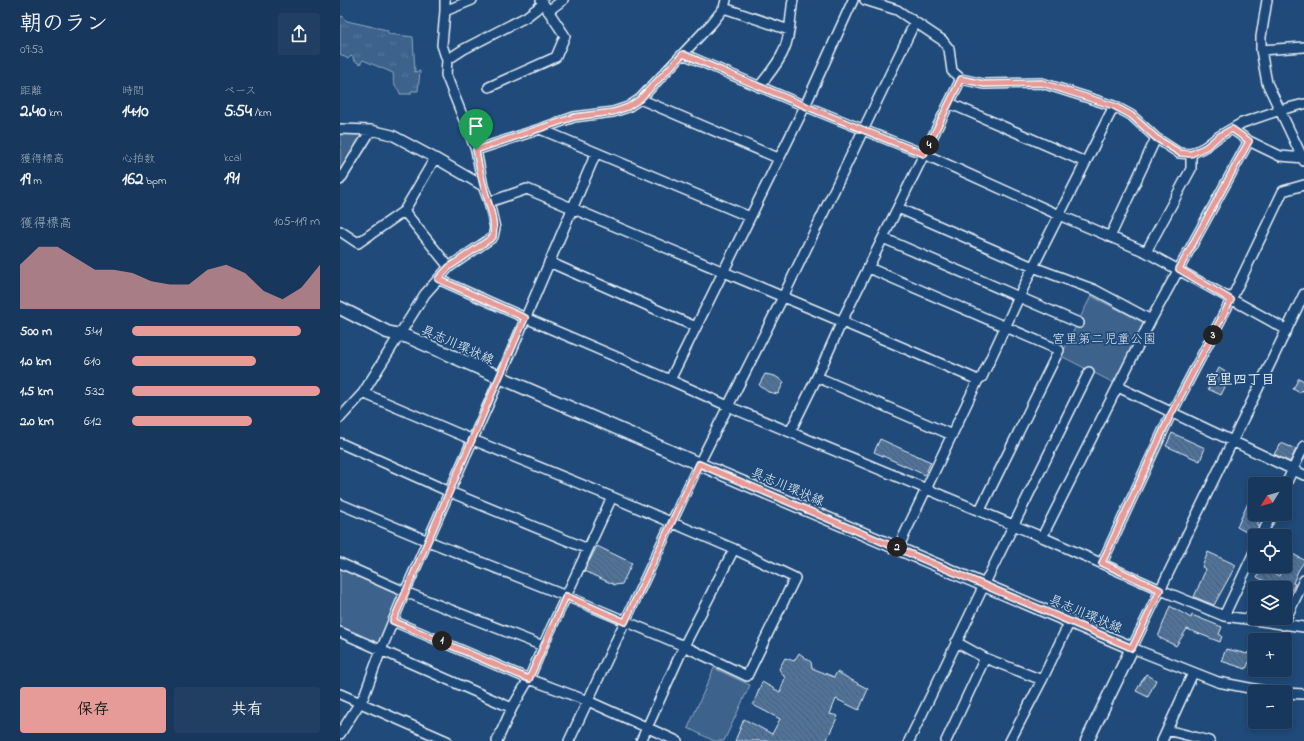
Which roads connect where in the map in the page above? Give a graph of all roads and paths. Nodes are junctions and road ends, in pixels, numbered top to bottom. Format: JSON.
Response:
{"nodes":[{"id":1,"x":445,"y":0,"type":"edge"},
{"id":2,"x":472,"y":0,"type":"edge"},
{"id":3,"x":563,"y":0,"type":"edge"},
{"id":4,"x":794,"y":0,"type":"edge"},
{"id":5,"x":853,"y":0,"type":"edge"},
{"id":6,"x":865,"y":0,"type":"edge"},
{"id":7,"x":1267,"y":0,"type":"edge"},
{"id":8,"x":725,"y":4,"type":"edge"},
{"id":9,"x":544,"y":5,"type":"edge"},
{"id":10,"x":445,"y":11,"type":"junction"},
{"id":11,"x":915,"y":22,"type":"junction"},
{"id":12,"x":789,"y":30,"type":"junction"},
{"id":13,"x":1304,"y":47,"type":"edge"},
{"id":14,"x":1261,"y":50,"type":"junction"},
{"id":15,"x":683,"y":54,"type":"junction"},
{"id":16,"x":447,"y":60,"type":"junction"},
{"id":17,"x":961,"y":79,"type":"junction"},
{"id":18,"x":759,"y":86,"type":"junction"},
{"id":19,"x":489,"y":87,"type":"dead end"},
{"id":20,"x":640,"y":99,"type":"junction"},
{"id":21,"x":949,"y":103,"type":"junction"},
{"id":22,"x":1304,"y":104,"type":"edge"},
{"id":23,"x":805,"y":106,"type":"junction"},
{"id":24,"x":1114,"y":106,"type":"junction"},
{"id":25,"x":1280,"y":110,"type":"junction"},
{"id":26,"x":340,"y":129,"type":"edge"},
{"id":27,"x":540,"y":129,"type":"junction"},
{"id":28,"x":1232,"y":129,"type":"junction"},
{"id":29,"x":371,"y":130,"type":"junction"},
{"id":30,"x":864,"y":130,"type":"junction"},
{"id":31,"x":1156,"y":138,"type":"junction"},
{"id":32,"x":1249,"y":141,"type":"junction"},
{"id":33,"x":476,"y":150,"type":"junction"},
{"id":34,"x":596,"y":153,"type":"junction"},
{"id":35,"x":924,"y":154,"type":"junction"},
{"id":36,"x":1191,"y":154,"type":"junction"},
{"id":37,"x":435,"y":158,"type":"junction"},
{"id":38,"x":778,"y":158,"type":"junction"},
{"id":39,"x":1304,"y":159,"type":"edge"},
{"id":40,"x":1085,"y":162,"type":"junction"},
{"id":41,"x":340,"y":180,"type":"edge"},
{"id":42,"x":1304,"y":185,"type":"edge"},
{"id":43,"x":483,"y":186,"type":"junction"},
{"id":44,"x":489,"y":202,"type":"junction"},
{"id":45,"x":572,"y":208,"type":"junction"},
{"id":46,"x":898,"y":208,"type":"junction"},
{"id":47,"x":404,"y":211,"type":"junction"},
{"id":48,"x":1060,"y":214,"type":"junction"},
{"id":49,"x":750,"y":217,"type":"junction"},
{"id":50,"x":340,"y":231,"type":"edge"},
{"id":51,"x":1110,"y":237,"type":"junction"},
{"id":52,"x":883,"y":238,"type":"junction"},
{"id":53,"x":1146,"y":252,"type":"junction"},
{"id":54,"x":549,"y":262,"type":"junction"},
{"id":55,"x":1033,"y":266,"type":"junction"},
{"id":56,"x":449,"y":267,"type":"junction"},
{"id":57,"x":869,"y":268,"type":"junction"},
{"id":58,"x":1179,"y":269,"type":"junction"},
{"id":59,"x":724,"y":272,"type":"junction"},
{"id":60,"x":438,"y":279,"type":"junction"},
{"id":61,"x":1304,"y":294,"type":"edge"},
{"id":62,"x":783,"y":297,"type":"junction"},
{"id":63,"x":1018,"y":298,"type":"junction"},
{"id":64,"x":1231,"y":300,"type":"junction"},
{"id":65,"x":340,"y":308,"type":"edge"},
{"id":66,"x":525,"y":318,"type":"junction"},
{"id":67,"x":1151,"y":320,"type":"junction"},
{"id":68,"x":842,"y":321,"type":"junction"},
{"id":69,"x":1079,"y":323,"type":"dead end"},
{"id":70,"x":1004,"y":326,"type":"junction"},
{"id":71,"x":696,"y":327,"type":"junction"},
{"id":72,"x":1287,"y":330,"type":"junction"},
{"id":73,"x":398,"y":335,"type":"junction"},
{"id":74,"x":1089,"y":372,"type":"dead end"},
{"id":75,"x":817,"y":377,"type":"junction"},
{"id":76,"x":500,"y":378,"type":"junction"},
{"id":77,"x":670,"y":380,"type":"junction"},
{"id":78,"x":978,"y":380,"type":"junction"},
{"id":79,"x":1118,"y":387,"type":"junction"},
{"id":80,"x":363,"y":393,"type":"junction"},
{"id":81,"x":729,"y":406,"type":"junction"},
{"id":82,"x":1172,"y":413,"type":"junction"},
{"id":83,"x":340,"y":418,"type":"edge"},
{"id":84,"x":790,"y":432,"type":"junction"},
{"id":85,"x":952,"y":435,"type":"junction"},
{"id":86,"x":473,"y":440,"type":"junction"},
{"id":87,"x":1233,"y":442,"type":"junction"},
{"id":88,"x":340,"y":443,"type":"edge"},
{"id":89,"x":1304,"y":446,"type":"edge"},
{"id":90,"x":699,"y":464,"type":"junction"},
{"id":91,"x":1292,"y":470,"type":"junction"},
{"id":92,"x":1304,"y":475,"type":"edge"},
{"id":93,"x":1289,"y":477,"type":"edge"},
{"id":94,"x":926,"y":488,"type":"junction"},
{"id":95,"x":450,"y":492,"type":"junction"},
{"id":96,"x":612,"y":497,"type":"junction"},
{"id":97,"x":340,"y":504,"type":"edge"},
{"id":98,"x":980,"y":510,"type":"junction"},
{"id":99,"x":672,"y":523,"type":"junction"},
{"id":100,"x":1013,"y":525,"type":"junction"},
{"id":101,"x":1042,"y":537,"type":"junction"},
{"id":102,"x":428,"y":541,"type":"junction"},
{"id":103,"x":898,"y":548,"type":"junction"},
{"id":104,"x":734,"y":549,"type":"junction"},
{"id":105,"x":588,"y":550,"type":"junction"},
{"id":106,"x":340,"y":563,"type":"edge"},
{"id":107,"x":1102,"y":563,"type":"junction"},
{"id":108,"x":1248,"y":565,"type":"edge"},
{"id":109,"x":1304,"y":581,"type":"edge"},
{"id":110,"x":983,"y":585,"type":"junction"},
{"id":111,"x":1160,"y":590,"type":"junction"},
{"id":112,"x":405,"y":592,"type":"junction"},
{"id":113,"x":566,"y":596,"type":"junction"},
{"id":114,"x":1292,"y":606,"type":"edge"},
{"id":115,"x":1224,"y":616,"type":"junction"},
{"id":116,"x":1248,"y":619,"type":"edge"},
{"id":117,"x":393,"y":621,"type":"junction"},
{"id":118,"x":1070,"y":621,"type":"junction"},
{"id":119,"x":625,"y":622,"type":"junction"},
{"id":120,"x":1292,"y":625,"type":"edge"},
{"id":121,"x":1304,"y":626,"type":"edge"},
{"id":122,"x":340,"y":632,"type":"edge"},
{"id":123,"x":956,"y":642,"type":"junction"},
{"id":124,"x":543,"y":646,"type":"junction"},
{"id":125,"x":684,"y":646,"type":"junction"},
{"id":126,"x":1132,"y":648,"type":"junction"},
{"id":127,"x":381,"y":650,"type":"junction"},
{"id":128,"x":985,"y":658,"type":"junction"},
{"id":129,"x":1193,"y":673,"type":"junction"},
{"id":130,"x":529,"y":679,"type":"junction"},
{"id":131,"x":1042,"y":680,"type":"junction"},
{"id":132,"x":1248,"y":688,"type":"edge"},
{"id":133,"x":1292,"y":693,"type":"edge"},
{"id":134,"x":340,"y":694,"type":"edge"},
{"id":135,"x":1304,"y":694,"type":"edge"},
{"id":136,"x":588,"y":701,"type":"junction"},
{"id":137,"x":359,"y":703,"type":"junction"},
{"id":138,"x":512,"y":708,"type":"junction"},
{"id":139,"x":646,"y":727,"type":"junction"},
{"id":140,"x":1167,"y":730,"type":"junction"},
{"id":141,"x":340,"y":734,"type":"edge"},
{"id":142,"x":447,"y":741,"type":"edge"},
{"id":143,"x":497,"y":741,"type":"edge"},
{"id":144,"x":569,"y":741,"type":"edge"},
{"id":145,"x":641,"y":741,"type":"edge"},
{"id":146,"x":677,"y":741,"type":"edge"},
{"id":147,"x":909,"y":741,"type":"edge"},
{"id":148,"x":946,"y":741,"type":"edge"},
{"id":149,"x":1010,"y":741,"type":"edge"},
{"id":150,"x":1087,"y":741,"type":"edge"},
{"id":151,"x":1162,"y":741,"type":"edge"},
{"id":152,"x":1210,"y":741,"type":"edge"}],
"edges":[{"from":1,"to":10,"type":"street"},
{"from":2,"to":10,"type":"street"},
{"from":3,"to":9,"type":"street"},
{"from":4,"to":12,"type":"street"},
{"from":5,"to":23,"type":"street"},
{"from":6,"to":11,"type":"street"},
{"from":7,"to":14,"type":"street"},
{"from":8,"to":12,"type":"street"},
{"from":8,"to":15,"type":"street"},
{"from":9,"to":16,"type":"street"},
{"from":9,"to":19,"type":"street"},
{"from":10,"to":16,"type":"street"},
{"from":11,"to":17,"type":"street"},
{"from":11,"to":30,"type":"street"},
{"from":12,"to":18,"type":"street"},
{"from":13,"to":14,"type":"street"},
{"from":14,"to":25,"type":"street"},
{"from":15,"to":18,"type":"street"},
{"from":15,"to":20,"type":"street"},
{"from":16,"to":33,"type":"street"},
{"from":17,"to":21,"type":"street"},
{"from":17,"to":24,"type":"street"},
{"from":18,"to":23,"type":"street"},
{"from":20,"to":27,"type":"street"},
{"from":20,"to":38,"type":"street"},
{"from":21,"to":35,"type":"street"},
{"from":21,"to":40,"type":"street"},
{"from":22,"to":25,"type":"street"},
{"from":23,"to":30,"type":"street"},
{"from":23,"to":38,"type":"street"},
{"from":24,"to":31,"type":"street"},
{"from":24,"to":40,"type":"street"},
{"from":25,"to":28,"type":"street"},
{"from":25,"to":39,"type":"street"},
{"from":26,"to":29,"type":"street"},
{"from":27,"to":33,"type":"street"},
{"from":27,"to":34,"type":"street"},
{"from":28,"to":32,"type":"street"},
{"from":28,"to":36,"type":"street"},
{"from":29,"to":37,"type":"street"},
{"from":29,"to":41,"type":"street"},
{"from":30,"to":35,"type":"street"},
{"from":30,"to":62,"type":"street"},
{"from":31,"to":36,"type":"street"},
{"from":31,"to":51,"type":"street"},
{"from":32,"to":39,"type":"street"},
{"from":32,"to":58,"type":"street"},
{"from":33,"to":43,"type":"street"},
{"from":34,"to":45,"type":"street"},
{"from":34,"to":49,"type":"street"},
{"from":35,"to":46,"type":"street"},
{"from":35,"to":48,"type":"street"},
{"from":36,"to":53,"type":"street"},
{"from":37,"to":43,"type":"street"},
{"from":37,"to":47,"type":"street"},
{"from":38,"to":49,"type":"street"},
{"from":40,"to":48,"type":"street"},
{"from":42,"to":64,"type":"street"},
{"from":43,"to":44,"type":"street"},
{"from":44,"to":45,"type":"street"},
{"from":44,"to":56,"type":"street"},
{"from":45,"to":54,"type":"street"},
{"from":45,"to":59,"type":"street"},
{"from":46,"to":52,"type":"street"},
{"from":46,"to":55,"type":"street"},
{"from":47,"to":50,"type":"street"},
{"from":47,"to":56,"type":"street"},
{"from":48,"to":51,"type":"street"},
{"from":48,"to":55,"type":"street"},
{"from":49,"to":59,"type":"street"},
{"from":51,"to":53,"type":"street"},
{"from":52,"to":57,"type":"street"},
{"from":52,"to":63,"type":"street"},
{"from":53,"to":58,"type":"street"},
{"from":54,"to":66,"type":"street"},
{"from":54,"to":71,"type":"street"},
{"from":55,"to":63,"type":"street"},
{"from":55,"to":67,"type":"street"},
{"from":56,"to":60,"type":"street"},
{"from":57,"to":68,"type":"street"},
{"from":57,"to":70,"type":"street"},
{"from":58,"to":64,"type":"street"},
{"from":58,"to":67,"type":"street"},
{"from":59,"to":62,"type":"street"},
{"from":59,"to":71,"type":"street"},
{"from":60,"to":66,"type":"street"},
{"from":60,"to":73,"type":"street"},
{"from":61,"to":72,"type":"street"},
{"from":62,"to":68,"type":"street"},
{"from":62,"to":81,"type":"street"},
{"from":63,"to":69,"type":"street"},
{"from":63,"to":70,"type":"street"},
{"from":64,"to":72,"type":"street"},
{"from":64,"to":82,"type":"street"},
{"from":65,"to":73,"type":"main road","name":"具志川環状線"},
{"from":66,"to":76,"type":"street"},
{"from":66,"to":77,"type":"street"},
{"from":67,"to":79,"type":"street"},
{"from":68,"to":75,"type":"street"},
{"from":68,"to":78,"type":"street"},
{"from":70,"to":78,"type":"street"},
{"from":70,"to":98,"type":"street"},
{"from":71,"to":77,"type":"street"},
{"from":72,"to":87,"type":"street"},
{"from":73,"to":76,"type":"main road","name":"具志川環状線"},
{"from":73,"to":80,"type":"street"},
{"from":74,"to":100,"type":"street"},
{"from":75,"to":84,"type":"street"},
{"from":75,"to":85,"type":"street"},
{"from":76,"to":86,"type":"street"},
{"from":76,"to":90,"type":"main road","name":"具志川環状線"},
{"from":77,"to":81,"type":"street"},
{"from":78,"to":85,"type":"street"},
{"from":79,"to":82,"type":"street"},
{"from":79,"to":101,"type":"street"},
{"from":80,"to":83,"type":"street"},
{"from":80,"to":86,"type":"street"},
{"from":81,"to":84,"type":"street"},
{"from":81,"to":90,"type":"street"},
{"from":82,"to":87,"type":"street"},
{"from":82,"to":107,"type":"street"},
{"from":84,"to":94,"type":"street"},
{"from":85,"to":94,"type":"street"},
{"from":86,"to":95,"type":"street"},
{"from":86,"to":96,"type":"street"},
{"from":87,"to":91,"type":"street"},
{"from":87,"to":111,"type":"street"},
{"from":88,"to":95,"type":"street"},
{"from":89,"to":91,"type":"street"},
{"from":90,"to":99,"type":"street"},
{"from":90,"to":103,"type":"main road","name":"具志川環状線"},
{"from":91,"to":92,"type":"street"},
{"from":91,"to":93,"type":"street"},
{"from":94,"to":98,"type":"street"},
{"from":94,"to":103,"type":"street"},
{"from":95,"to":102,"type":"street"},
{"from":95,"to":105,"type":"street"},
{"from":96,"to":99,"type":"street"},
{"from":96,"to":105,"type":"street"},
{"from":97,"to":102,"type":"street"},
{"from":98,"to":100,"type":"street"},
{"from":99,"to":104,"type":"street"},
{"from":99,"to":119,"type":"street"},
{"from":100,"to":101,"type":"street"},
{"from":100,"to":110,"type":"street"},
{"from":101,"to":107,"type":"street"},
{"from":102,"to":112,"type":"street"},
{"from":102,"to":113,"type":"street"},
{"from":103,"to":110,"type":"main road","name":"具志川環状線"},
{"from":104,"to":125,"type":"street"},
{"from":104,"to":125,"type":"street"},
{"from":105,"to":113,"type":"street"},
{"from":106,"to":112,"type":"street"},
{"from":107,"to":111,"type":"street"},
{"from":108,"to":115,"type":"street"},
{"from":109,"to":114,"type":"street"},
{"from":110,"to":118,"type":"main road","name":"具志川環状線"},
{"from":110,"to":123,"type":"street"},
{"from":111,"to":115,"type":"street"},
{"from":111,"to":126,"type":"street"},
{"from":112,"to":117,"type":"street"},
{"from":112,"to":124,"type":"street"},
{"from":113,"to":119,"type":"street"},
{"from":113,"to":124,"type":"street"},
{"from":115,"to":116,"type":"street"},
{"from":117,"to":127,"type":"street"},
{"from":117,"to":130,"type":"street"},
{"from":118,"to":126,"type":"main road","name":"具志川環状線"},
{"from":118,"to":131,"type":"street"},
{"from":119,"to":125,"type":"street"},
{"from":119,"to":136,"type":"street"},
{"from":120,"to":121,"type":"street"},
{"from":122,"to":127,"type":"street"},
{"from":123,"to":128,"type":"street"},
{"from":123,"to":147,"type":"street"},
{"from":124,"to":130,"type":"street"},
{"from":125,"to":139,"type":"street"},
{"from":126,"to":129,"type":"street"},
{"from":126,"to":150,"type":"main road","name":"具志川環状線"},
{"from":127,"to":137,"type":"street"},
{"from":127,"to":138,"type":"street"},
{"from":128,"to":131,"type":"street"},
{"from":128,"to":148,"type":"street"},
{"from":129,"to":132,"type":"street"},
{"from":129,"to":140,"type":"street"},
{"from":130,"to":136,"type":"street"},
{"from":130,"to":138,"type":"street"},
{"from":131,"to":149,"type":"street"},
{"from":133,"to":135,"type":"street"},
{"from":134,"to":137,"type":"street"},
{"from":136,"to":139,"type":"street"},
{"from":136,"to":144,"type":"street"},
{"from":137,"to":141,"type":"street"},
{"from":137,"to":142,"type":"street"},
{"from":138,"to":143,"type":"street"},
{"from":139,"to":145,"type":"street"},
{"from":139,"to":146,"type":"street"},
{"from":140,"to":151,"type":"street"},
{"from":140,"to":152,"type":"street"}]}
